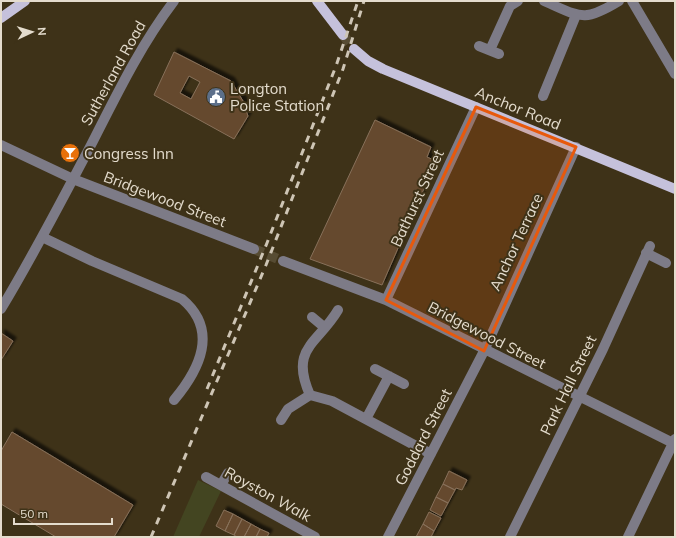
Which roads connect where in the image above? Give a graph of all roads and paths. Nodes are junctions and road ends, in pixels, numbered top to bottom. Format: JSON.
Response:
{"nodes":[{"id":1,"x":25,"y":1,"type":"edge"},
{"id":2,"x":174,"y":1,"type":"edge"},
{"id":3,"x":317,"y":1,"type":"edge"},
{"id":4,"x":518,"y":1,"type":"edge"},
{"id":5,"x":544,"y":1,"type":"edge"},
{"id":6,"x":619,"y":1,"type":"edge"},
{"id":7,"x":632,"y":1,"type":"edge"},
{"id":8,"x":576,"y":15,"type":"junction"},
{"id":9,"x":1,"y":18,"type":"edge"},
{"id":10,"x":343,"y":35,"type":"tunnel mouth"},
{"id":11,"x":479,"y":46,"type":"dead end"},
{"id":12,"x":354,"y":49,"type":"tunnel mouth"},
{"id":13,"x":675,"y":74,"type":"edge"},
{"id":14,"x":542,"y":96,"type":"dead end"},
{"id":15,"x":476,"y":107,"type":"junction"},
{"id":16,"x":1,"y":145,"type":"edge"},
{"id":17,"x":576,"y":147,"type":"junction"},
{"id":18,"x":73,"y":179,"type":"junction"},
{"id":19,"x":675,"y":188,"type":"edge"},
{"id":20,"x":42,"y":237,"type":"junction"},
{"id":21,"x":254,"y":249,"type":"tunnel mouth"},
{"id":22,"x":283,"y":261,"type":"tunnel mouth"},
{"id":23,"x":666,"y":263,"type":"dead end"},
{"id":24,"x":386,"y":300,"type":"junction"},
{"id":25,"x":1,"y":309,"type":"edge"},
{"id":26,"x":338,"y":310,"type":"dead end"},
{"id":27,"x":312,"y":317,"type":"dead end"},
{"id":28,"x":324,"y":327,"type":"junction"},
{"id":29,"x":484,"y":351,"type":"junction"},
{"id":30,"x":375,"y":369,"type":"dead end"},
{"id":31,"x":389,"y":376,"type":"junction"},
{"id":32,"x":404,"y":384,"type":"dead end"},
{"id":33,"x":310,"y":395,"type":"junction"},
{"id":34,"x":579,"y":398,"type":"junction"},
{"id":35,"x":174,"y":400,"type":"dead end"},
{"id":36,"x":366,"y":419,"type":"junction"},
{"id":37,"x":281,"y":420,"type":"dead end"},
{"id":38,"x":674,"y":441,"type":"edge"},
{"id":39,"x":431,"y":454,"type":"junction"},
{"id":40,"x":228,"y":473,"type":"dead end"},
{"id":41,"x":206,"y":477,"type":"dead end"},
{"id":42,"x":221,"y":485,"type":"junction"},
{"id":43,"x":315,"y":537,"type":"edge"},
{"id":44,"x":388,"y":537,"type":"edge"},
{"id":45,"x":510,"y":537,"type":"edge"},
{"id":46,"x":628,"y":537,"type":"edge"}],
"edges":[{"from":1,"to":9,"type":"main road"},
{"from":2,"to":18,"type":"street","name":"Sutherland Road"},
{"from":3,"to":10,"type":"main road"},
{"from":4,"to":11,"type":"street"},
{"from":5,"to":8,"type":"street"},
{"from":6,"to":8,"type":"street"},
{"from":7,"to":13,"type":"street"},
{"from":8,"to":14,"type":"street"},
{"from":12,"to":15,"type":"main road","name":"Anchor Road"},
{"from":15,"to":17,"type":"main road","name":"Anchor Road"},
{"from":15,"to":24,"type":"street","name":"Bathurst Street"},
{"from":16,"to":18,"type":"street","name":"Bridgewood Street"},
{"from":17,"to":19,"type":"main road","name":"Anchor Road"},
{"from":17,"to":29,"type":"street","name":"Anchor Terrace"},
{"from":18,"to":20,"type":"street","name":"Sutherland Road"},
{"from":18,"to":21,"type":"street","name":"Bridgewood Street"},
{"from":20,"to":25,"type":"street","name":"Sutherland Road"},
{"from":20,"to":35,"type":"street"},
{"from":22,"to":24,"type":"street","name":"Bridgewood Street"},
{"from":23,"to":34,"type":"street","name":"Park Hall Street"},
{"from":24,"to":29,"type":"street","name":"Bridgewood Street"},
{"from":26,"to":28,"type":"street"},
{"from":27,"to":28,"type":"street"},
{"from":28,"to":33,"type":"street"},
{"from":29,"to":34,"type":"street","name":"Bridgewood Street"},
{"from":29,"to":39,"type":"street","name":"Goddard Street"},
{"from":30,"to":31,"type":"street"},
{"from":31,"to":32,"type":"street"},
{"from":31,"to":36,"type":"street"},
{"from":33,"to":36,"type":"street"},
{"from":33,"to":37,"type":"street"},
{"from":34,"to":38,"type":"street","name":"Bridgewood Street"},
{"from":34,"to":45,"type":"street","name":"Park Hall Street"},
{"from":36,"to":39,"type":"street"},
{"from":38,"to":46,"type":"street"},
{"from":39,"to":44,"type":"street","name":"Goddard Street"},
{"from":40,"to":42,"type":"street"},
{"from":41,"to":42,"type":"street","name":"Royston Walk"},
{"from":42,"to":43,"type":"street","name":"Royston Walk"}]}
